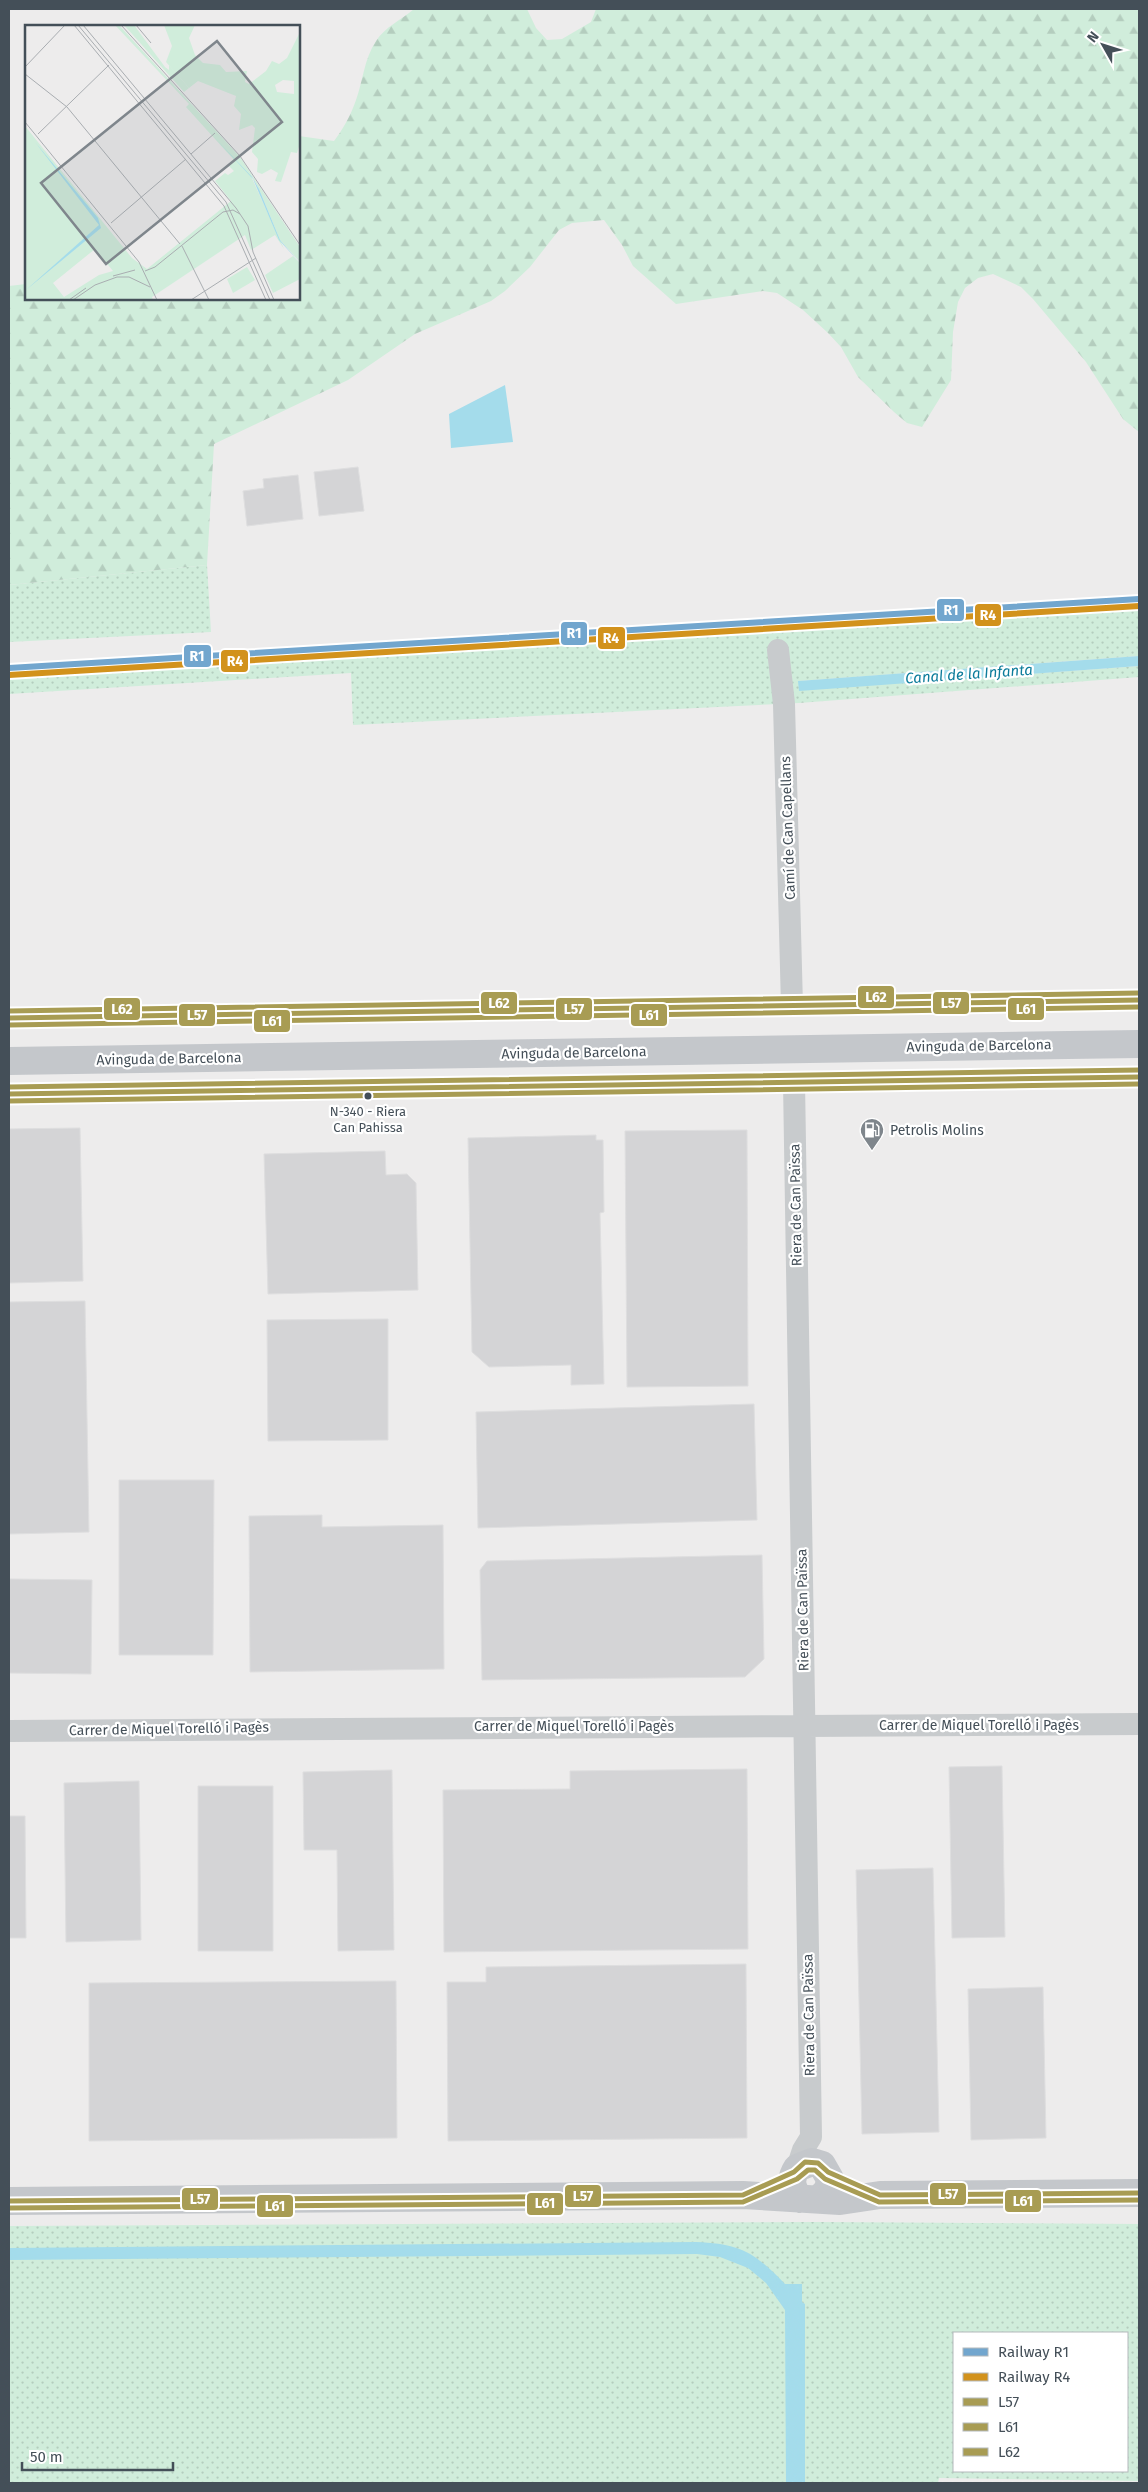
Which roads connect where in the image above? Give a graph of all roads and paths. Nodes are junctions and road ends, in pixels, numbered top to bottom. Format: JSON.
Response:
{"nodes":[{"id":1,"x":778,"y":650,"type":"dead end"},
{"id":2,"x":1139,"y":1000,"type":"edge"},
{"id":3,"x":792,"y":1006,"type":"junction"},
{"id":4,"x":9,"y":1018,"type":"edge"},
{"id":5,"x":1139,"y":1044,"type":"edge"},
{"id":6,"x":9,"y":1062,"type":"edge"},
{"id":7,"x":1139,"y":1077,"type":"edge"},
{"id":8,"x":794,"y":1082,"type":"junction"},
{"id":9,"x":9,"y":1094,"type":"edge"},
{"id":10,"x":1139,"y":1724,"type":"edge"},
{"id":11,"x":804,"y":1726,"type":"junction"},
{"id":12,"x":9,"y":1731,"type":"edge"},
{"id":13,"x":811,"y":2137,"type":"junction"},
{"id":14,"x":795,"y":2170,"type":"junction"},
{"id":15,"x":826,"y":2170,"type":"junction"},
{"id":16,"x":1139,"y":2193,"type":"edge"},
{"id":17,"x":880,"y":2194,"type":"junction"},
{"id":18,"x":743,"y":2195,"type":"junction"},
{"id":19,"x":809,"y":2199,"type":"junction"},
{"id":20,"x":9,"y":2201,"type":"edge"}],
"edges":[{"from":1,"to":3,"type":"street","name":"Camí de Can Capellans"},
{"from":2,"to":3,"type":"street"},
{"from":3,"to":4,"type":"street"},
{"from":5,"to":6,"type":"main road","name":"Avinguda de Barcelona"},
{"from":7,"to":8,"type":"street"},
{"from":8,"to":9,"type":"street"},
{"from":8,"to":11,"type":"street","name":"Riera de Can Païssa"},
{"from":10,"to":11,"type":"street","name":"Carrer de Miquel Torelló i Pagès"},
{"from":11,"to":12,"type":"street","name":"Carrer de Miquel Torelló i Pagès"},
{"from":11,"to":13,"type":"street","name":"Riera de Can Païssa"},
{"from":13,"to":14,"type":"street","name":"Riera de Can Païssa"},
{"from":13,"to":15,"type":"street","name":"Riera de Can Païssa"},
{"from":14,"to":15,"type":"main road"},
{"from":14,"to":18,"type":"main road"},
{"from":14,"to":19,"type":"main road"},
{"from":15,"to":17,"type":"main road"},
{"from":15,"to":19,"type":"main road"},
{"from":16,"to":17,"type":"main road"},
{"from":17,"to":19,"type":"main road"},
{"from":18,"to":19,"type":"main road"},
{"from":18,"to":20,"type":"main road"}]}
